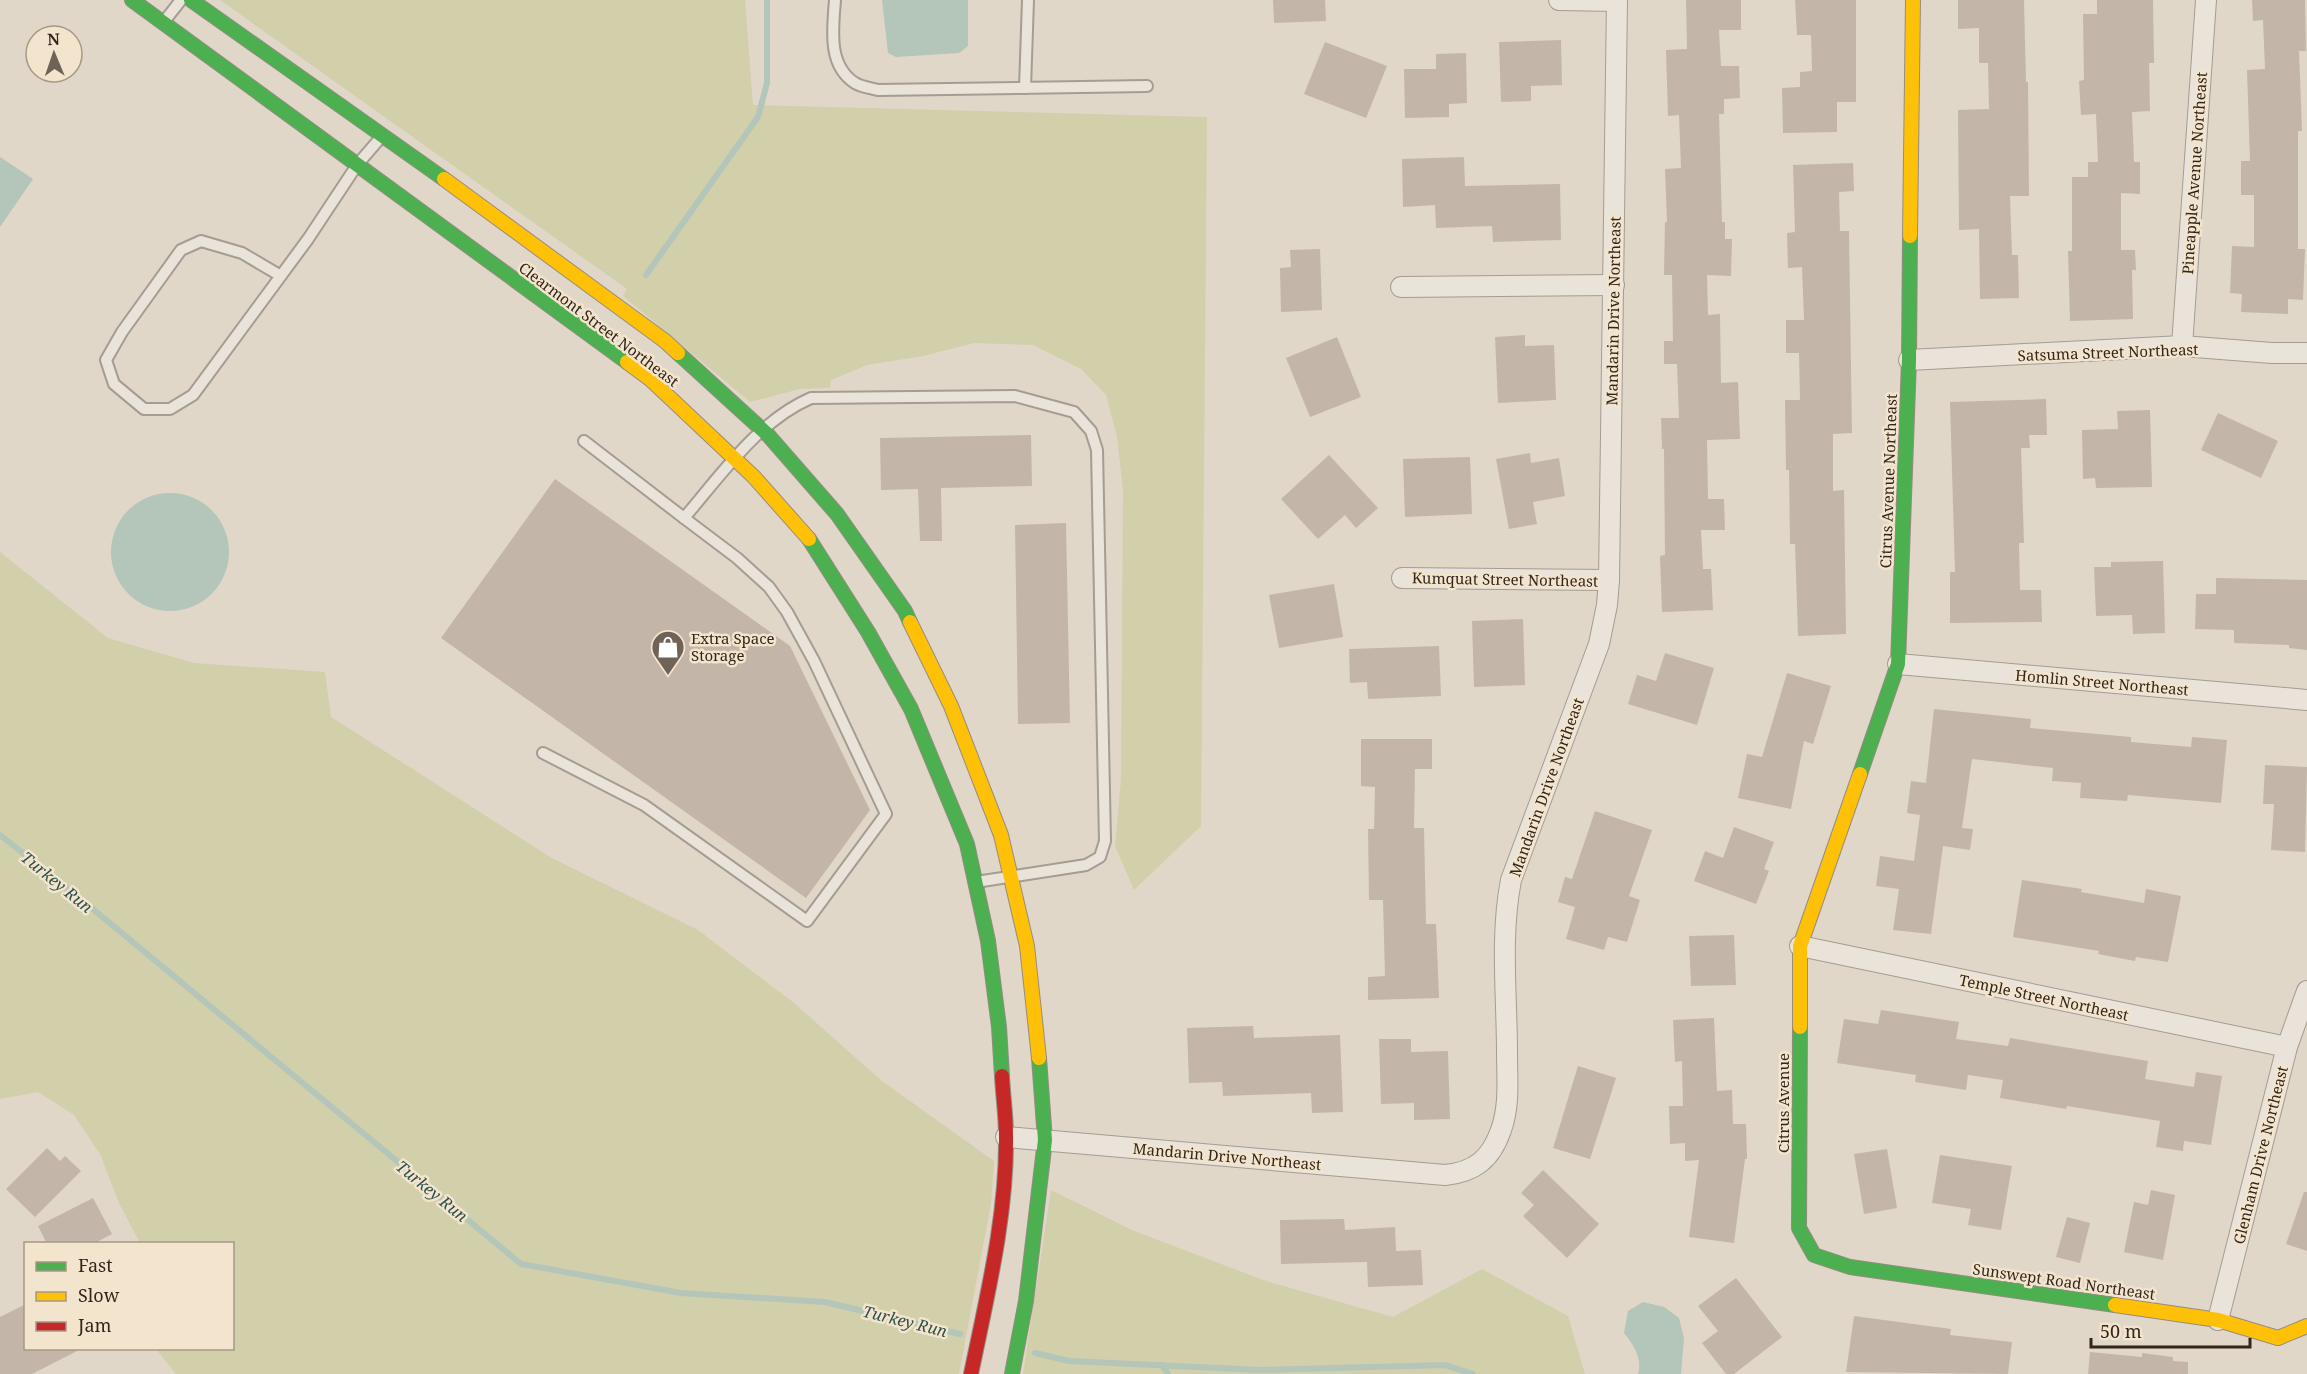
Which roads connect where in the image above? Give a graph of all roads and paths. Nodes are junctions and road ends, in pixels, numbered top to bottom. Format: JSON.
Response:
{"nodes":[{"id":1,"x":132,"y":0,"type":"edge"},
{"id":2,"x":181,"y":0,"type":"edge"},
{"id":3,"x":191,"y":0,"type":"edge"},
{"id":4,"x":835,"y":0,"type":"edge"},
{"id":5,"x":1028,"y":0,"type":"edge"},
{"id":6,"x":1559,"y":0,"type":"edge"},
{"id":7,"x":1912,"y":0,"type":"edge"},
{"id":8,"x":2206,"y":0,"type":"edge"},
{"id":9,"x":1617,"y":1,"type":"edge"},
{"id":10,"x":163,"y":23,"type":"junction"},
{"id":11,"x":1147,"y":86,"type":"dead end"},
{"id":12,"x":1025,"y":88,"type":"junction"},
{"id":13,"x":383,"y":134,"type":"junction"},
{"id":14,"x":357,"y":165,"type":"junction"},
{"id":15,"x":281,"y":276,"type":"junction"},
{"id":16,"x":1614,"y":285,"type":"junction"},
{"id":17,"x":1401,"y":287,"type":"dead end"},
{"id":18,"x":2182,"y":346,"type":"junction"},
{"id":19,"x":2307,"y":353,"type":"edge"},
{"id":20,"x":1909,"y":360,"type":"junction"},
{"id":21,"x":764,"y":430,"type":"junction"},
{"id":22,"x":584,"y":441,"type":"dead end"},
{"id":23,"x":735,"y":459,"type":"junction"},
{"id":24,"x":684,"y":518,"type":"junction"},
{"id":25,"x":1402,"y":578,"type":"dead end"},
{"id":26,"x":1609,"y":580,"type":"junction"},
{"id":27,"x":1898,"y":664,"type":"junction"},
{"id":28,"x":2307,"y":700,"type":"edge"},
{"id":29,"x":543,"y":753,"type":"dead end"},
{"id":30,"x":1010,"y":876,"type":"junction"},
{"id":31,"x":975,"y":882,"type":"junction"},
{"id":32,"x":1800,"y":946,"type":"junction"},
{"id":33,"x":2307,"y":991,"type":"edge"},
{"id":34,"x":2287,"y":1047,"type":"junction"},
{"id":35,"x":1006,"y":1137,"type":"junction"},
{"id":36,"x":1045,"y":1140,"type":"junction"},
{"id":37,"x":1814,"y":1256,"type":"joint"},
{"id":38,"x":2218,"y":1320,"type":"junction"},
{"id":39,"x":2307,"y":1326,"type":"edge"},
{"id":40,"x":971,"y":1374,"type":"edge"},
{"id":41,"x":1012,"y":1374,"type":"edge"}],
"edges":[{"from":1,"to":10,"type":"street","name":"Clearmont Street Northeast"},
{"from":2,"to":10,"type":"lane"},
{"from":3,"to":13,"type":"street","name":"Clearmont Street Northeast"},
{"from":4,"to":12,"type":"lane"},
{"from":5,"to":12,"type":"lane"},
{"from":6,"to":9,"type":"street"},
{"from":7,"to":20,"type":"street","name":"Citrus Avenue Northeast"},
{"from":8,"to":18,"type":"street","name":"Pineapple Avenue Northeast"},
{"from":9,"to":16,"type":"street","name":"Mandarin Drive Northeast"},
{"from":10,"to":14,"type":"street","name":"Clearmont Street Northeast"},
{"from":11,"to":12,"type":"lane"},
{"from":13,"to":14,"type":"lane"},
{"from":13,"to":21,"type":"street","name":"Clearmont Street Northeast"},
{"from":14,"to":15,"type":"lane"},
{"from":14,"to":23,"type":"street","name":"Clearmont Street Northeast"},
{"from":15,"to":15,"type":"lane"},
{"from":16,"to":17,"type":"street"},
{"from":16,"to":26,"type":"street","name":"Mandarin Drive Northeast"},
{"from":18,"to":19,"type":"street","name":"Satsuma Street Northeast"},
{"from":18,"to":20,"type":"street","name":"Satsuma Street Northeast"},
{"from":20,"to":27,"type":"street","name":"Citrus Avenue Northeast"},
{"from":21,"to":23,"type":"lane"},
{"from":21,"to":30,"type":"street","name":"Clearmont Street Northeast"},
{"from":21,"to":30,"type":"lane"},
{"from":22,"to":24,"type":"lane"},
{"from":23,"to":24,"type":"lane"},
{"from":23,"to":31,"type":"street","name":"Clearmont Street Northeast"},
{"from":24,"to":29,"type":"lane"},
{"from":25,"to":26,"type":"street","name":"Kumquat Street Northeast"},
{"from":26,"to":36,"type":"street","name":"Mandarin Drive Northeast"},
{"from":27,"to":28,"type":"street","name":"Homlin Street Northeast"},
{"from":27,"to":32,"type":"street","name":"Citrus Avenue Northeast"},
{"from":30,"to":31,"type":"lane"},
{"from":30,"to":36,"type":"street","name":"Clearmont Street Northeast"},
{"from":31,"to":35,"type":"street","name":"Clearmont Street Northeast"},
{"from":32,"to":34,"type":"street","name":"Temple Street Northeast"},
{"from":32,"to":37,"type":"street","name":"Citrus Avenue"},
{"from":33,"to":34,"type":"street","name":"Glenham Drive Northeast"},
{"from":34,"to":38,"type":"street","name":"Glenham Drive Northeast"},
{"from":35,"to":36,"type":"street","name":"Mandarin Drive Northeast"},
{"from":35,"to":40,"type":"street","name":"Clearmont Street Northeast"},
{"from":36,"to":41,"type":"street","name":"Clearmont Street Northeast"},
{"from":37,"to":38,"type":"street","name":"Sunswept Road Northeast"},
{"from":38,"to":39,"type":"street","name":"Sunswept Road Northeast"}]}
